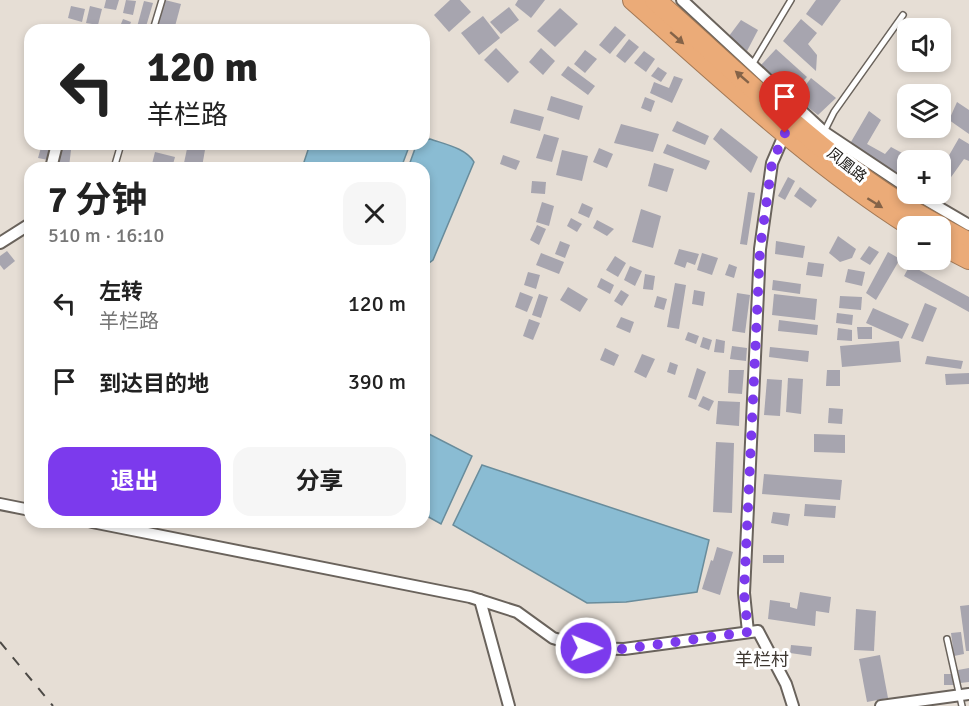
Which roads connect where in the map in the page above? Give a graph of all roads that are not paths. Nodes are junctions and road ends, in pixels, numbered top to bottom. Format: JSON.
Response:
{"nodes":[{"id":1,"x":162,"y":0,"type":"edge"},
{"id":2,"x":633,"y":0,"type":"edge"},
{"id":3,"x":655,"y":0,"type":"edge"},
{"id":4,"x":682,"y":0,"type":"edge"},
{"id":5,"x":791,"y":0,"type":"edge"},
{"id":6,"x":903,"y":15,"type":"dead end"},
{"id":7,"x":155,"y":24,"type":"edge"},
{"id":8,"x":752,"y":65,"type":"junction"},
{"id":9,"x":785,"y":133,"type":"junction"},
{"id":10,"x":821,"y":138,"type":"junction"},
{"id":11,"x":897,"y":182,"type":"edge"},
{"id":12,"x":927,"y":204,"type":"edge"},
{"id":13,"x":922,"y":216,"type":"edge"},
{"id":14,"x":897,"y":217,"type":"edge"},
{"id":15,"x":24,"y":228,"type":"edge"},
{"id":16,"x":951,"y":232,"type":"edge"},
{"id":17,"x":968,"y":240,"type":"edge"},
{"id":18,"x":951,"y":242,"type":"edge"},
{"id":19,"x":0,"y":243,"type":"edge"},
{"id":20,"x":0,"y":504,"type":"edge"},
{"id":21,"x":24,"y":509,"type":"edge"},
{"id":22,"x":122,"y":528,"type":"edge"},
{"id":23,"x":480,"y":600,"type":"junction"},
{"id":24,"x":748,"y":632,"type":"junction"},
{"id":25,"x":947,"y":639,"type":"dead end"},
{"id":26,"x":963,"y":698,"type":"edge"},
{"id":27,"x":509,"y":706,"type":"edge"},
{"id":28,"x":794,"y":706,"type":"edge"},
{"id":29,"x":881,"y":706,"type":"edge"}],
"edges":[{"from":1,"to":7,"type":"lane"},
{"from":2,"to":9,"type":"highway","name":"凤凰路","one_way":true},
{"from":10,"to":3,"type":"highway","name":"凤凰路","one_way":true},
{"from":4,"to":8,"type":"street"},
{"from":5,"to":8,"type":"lane"},
{"from":6,"to":10,"type":"lane"},
{"from":8,"to":10,"type":"street"},
{"from":9,"to":14,"type":"highway","name":"凤凰路","one_way":true},
{"from":9,"to":24,"type":"street"},
{"from":10,"to":11,"type":"street"},
{"from":10,"to":13,"type":"highway","name":"凤凰路"},
{"from":12,"to":17,"type":"street"},
{"from":15,"to":19,"type":"street"},
{"from":16,"to":17,"type":"highway","name":"凤凰路"},
{"from":17,"to":18,"type":"highway"},
{"from":20,"to":21,"type":"street"},
{"from":22,"to":23,"type":"street"},
{"from":23,"to":24,"type":"street"},
{"from":23,"to":27,"type":"street"},
{"from":24,"to":28,"type":"street"},
{"from":25,"to":26,"type":"lane"},
{"from":26,"to":29,"type":"street"}]}
